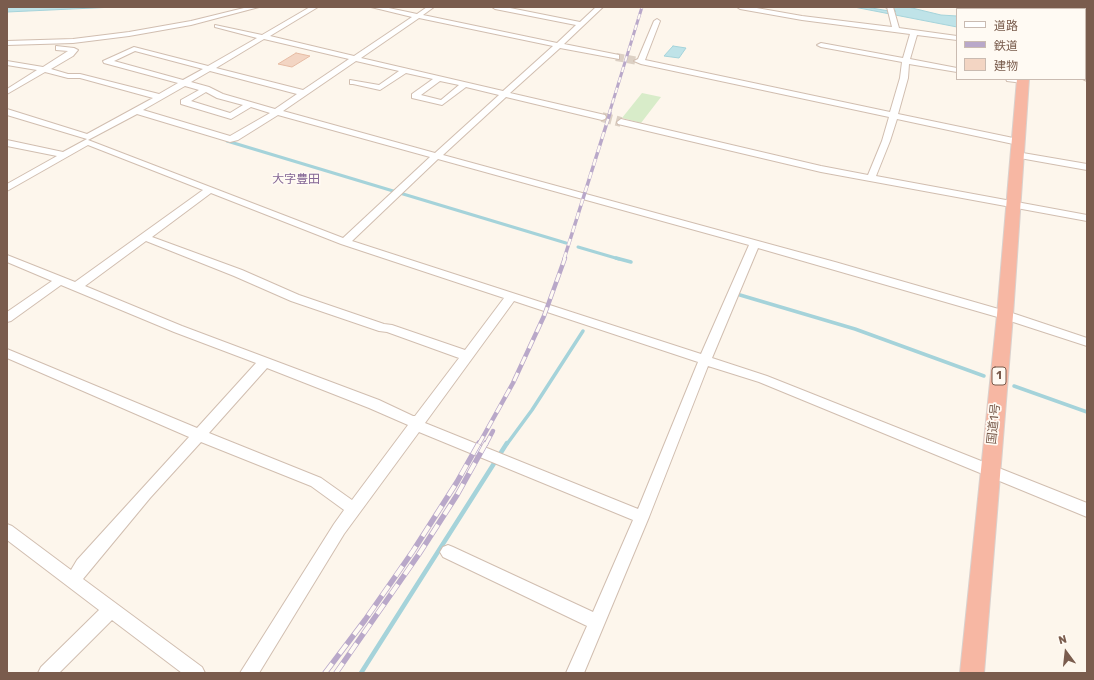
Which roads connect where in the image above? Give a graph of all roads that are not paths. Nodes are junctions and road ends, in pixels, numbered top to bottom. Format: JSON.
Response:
{"nodes":[{"id":1,"x":256,"y":7,"type":"edge"},
{"id":2,"x":316,"y":7,"type":"edge"},
{"id":3,"x":374,"y":7,"type":"edge"},
{"id":4,"x":431,"y":7,"type":"edge"},
{"id":5,"x":496,"y":7,"type":"edge"},
{"id":6,"x":600,"y":7,"type":"edge"},
{"id":7,"x":740,"y":7,"type":"edge"},
{"id":8,"x":890,"y":7,"type":"edge"},
{"id":9,"x":418,"y":16,"type":"junction"},
{"id":10,"x":657,"y":21,"type":"dead end"},
{"id":11,"x":580,"y":24,"type":"junction"},
{"id":12,"x":217,"y":26,"type":"dead end"},
{"id":13,"x":896,"y":30,"type":"junction"},
{"id":14,"x":914,"y":32,"type":"junction"},
{"id":15,"x":264,"y":37,"type":"junction"},
{"id":16,"x":956,"y":38,"type":"edge"},
{"id":17,"x":7,"y":43,"type":"edge"},
{"id":18,"x":557,"y":45,"type":"junction"},
{"id":19,"x":821,"y":45,"type":"dead end"},
{"id":20,"x":7,"y":48,"type":"edge"},
{"id":21,"x":616,"y":57,"type":"tunnel mouth"},
{"id":22,"x":354,"y":59,"type":"junction"},
{"id":23,"x":906,"y":60,"type":"junction"},
{"id":24,"x":7,"y":63,"type":"edge"},
{"id":25,"x":210,"y":68,"type":"junction"},
{"id":26,"x":42,"y":69,"type":"junction"},
{"id":27,"x":956,"y":70,"type":"edge"},
{"id":28,"x":404,"y":71,"type":"junction"},
{"id":29,"x":438,"y":79,"type":"junction"},
{"id":30,"x":1019,"y":80,"type":"edge"},
{"id":31,"x":353,"y":82,"type":"dead end"},
{"id":32,"x":185,"y":83,"type":"junction"},
{"id":33,"x":464,"y":85,"type":"junction"},
{"id":34,"x":206,"y":89,"type":"junction"},
{"id":35,"x":7,"y":92,"type":"edge"},
{"id":36,"x":303,"y":93,"type":"junction"},
{"id":37,"x":505,"y":94,"type":"junction"},
{"id":38,"x":159,"y":97,"type":"junction"},
{"id":39,"x":250,"y":104,"type":"junction"},
{"id":40,"x":136,"y":110,"type":"junction"},
{"id":41,"x":275,"y":111,"type":"junction"},
{"id":42,"x":7,"y":112,"type":"edge"},
{"id":43,"x":893,"y":114,"type":"junction"},
{"id":44,"x":602,"y":117,"type":"tunnel mouth"},
{"id":45,"x":621,"y":122,"type":"tunnel mouth"},
{"id":46,"x":87,"y":140,"type":"junction"},
{"id":47,"x":7,"y":143,"type":"edge"},
{"id":48,"x":1018,"y":148,"type":"junction"},
{"id":49,"x":66,"y":155,"type":"junction"},
{"id":50,"x":438,"y":156,"type":"junction"},
{"id":51,"x":1087,"y":167,"type":"edge"},
{"id":52,"x":871,"y":178,"type":"junction"},
{"id":53,"x":7,"y":188,"type":"edge"},
{"id":54,"x":211,"y":189,"type":"junction"},
{"id":55,"x":1012,"y":203,"type":"junction"},
{"id":56,"x":1087,"y":218,"type":"edge"},
{"id":57,"x":144,"y":237,"type":"junction"},
{"id":58,"x":345,"y":242,"type":"junction"},
{"id":59,"x":755,"y":243,"type":"junction"},
{"id":60,"x":9,"y":260,"type":"edge"},
{"id":61,"x":59,"y":280,"type":"junction"},
{"id":62,"x":76,"y":287,"type":"junction"},
{"id":63,"x":512,"y":297,"type":"junction"},
{"id":64,"x":1005,"y":315,"type":"junction"},
{"id":65,"x":7,"y":318,"type":"edge"},
{"id":66,"x":1087,"y":342,"type":"edge"},
{"id":67,"x":7,"y":353,"type":"edge"},
{"id":68,"x":467,"y":356,"type":"junction"},
{"id":69,"x":705,"y":359,"type":"junction"},
{"id":70,"x":265,"y":362,"type":"junction"},
{"id":71,"x":417,"y":424,"type":"junction"},
{"id":72,"x":198,"y":435,"type":"junction"},
{"id":73,"x":990,"y":470,"type":"junction"},
{"id":74,"x":354,"y":508,"type":"junction"},
{"id":75,"x":1087,"y":510,"type":"edge"},
{"id":76,"x":642,"y":517,"type":"junction"},
{"id":77,"x":7,"y":531,"type":"edge"},
{"id":78,"x":448,"y":552,"type":"dead end"},
{"id":79,"x":73,"y":580,"type":"junction"},
{"id":80,"x":112,"y":609,"type":"junction"},
{"id":81,"x":597,"y":622,"type":"junction"},
{"id":82,"x":47,"y":673,"type":"edge"},
{"id":83,"x":196,"y":673,"type":"edge"},
{"id":84,"x":249,"y":673,"type":"edge"},
{"id":85,"x":575,"y":673,"type":"edge"},
{"id":86,"x":972,"y":673,"type":"edge"}],
"edges":[{"from":1,"to":17,"type":"street"},
{"from":2,"to":15,"type":"street"},
{"from":3,"to":9,"type":"street"},
{"from":4,"to":9,"type":"street"},
{"from":5,"to":11,"type":"street"},
{"from":6,"to":11,"type":"street"},
{"from":7,"to":13,"type":"street"},
{"from":8,"to":13,"type":"street"},
{"from":9,"to":18,"type":"street"},
{"from":9,"to":22,"type":"street"},
{"from":10,"to":43,"type":"street"},
{"from":11,"to":18,"type":"street"},
{"from":12,"to":15,"type":"street"},
{"from":13,"to":14,"type":"street"},
{"from":14,"to":16,"type":"street"},
{"from":14,"to":23,"type":"street"},
{"from":15,"to":22,"type":"street"},
{"from":15,"to":25,"type":"street"},
{"from":18,"to":21,"type":"street"},
{"from":18,"to":37,"type":"street"},
{"from":19,"to":23,"type":"street"},
{"from":20,"to":26,"type":"street"},
{"from":22,"to":28,"type":"street"},
{"from":22,"to":36,"type":"street"},
{"from":23,"to":27,"type":"street"},
{"from":23,"to":43,"type":"street"},
{"from":24,"to":26,"type":"street"},
{"from":25,"to":32,"type":"street"},
{"from":25,"to":32,"type":"street"},
{"from":25,"to":36,"type":"street"},
{"from":26,"to":35,"type":"street"},
{"from":26,"to":38,"type":"street"},
{"from":28,"to":29,"type":"street"},
{"from":28,"to":31,"type":"street"},
{"from":29,"to":33,"type":"street"},
{"from":29,"to":33,"type":"street"},
{"from":30,"to":48,"type":"highway","name":"国道1号","number":"1"},
{"from":32,"to":34,"type":"street"},
{"from":32,"to":38,"type":"street"},
{"from":33,"to":37,"type":"street"},
{"from":34,"to":39,"type":"street"},
{"from":34,"to":39,"type":"street"},
{"from":36,"to":41,"type":"street"},
{"from":37,"to":44,"type":"street"},
{"from":37,"to":50,"type":"street"},
{"from":38,"to":40,"type":"street"},
{"from":39,"to":41,"type":"street"},
{"from":40,"to":41,"type":"street"},
{"from":40,"to":46,"type":"street"},
{"from":41,"to":50,"type":"street"},
{"from":42,"to":46,"type":"street"},
{"from":43,"to":48,"type":"street"},
{"from":43,"to":52,"type":"street"},
{"from":45,"to":52,"type":"street"},
{"from":46,"to":49,"type":"street"},
{"from":46,"to":54,"type":"street"},
{"from":47,"to":49,"type":"street"},
{"from":48,"to":51,"type":"street"},
{"from":48,"to":55,"type":"highway","name":"国道1号","number":"1"},
{"from":49,"to":53,"type":"street"},
{"from":50,"to":58,"type":"street"},
{"from":50,"to":59,"type":"street"},
{"from":52,"to":55,"type":"street"},
{"from":54,"to":57,"type":"street"},
{"from":54,"to":58,"type":"street"},
{"from":55,"to":56,"type":"street"},
{"from":55,"to":64,"type":"highway","name":"国道1号","number":"1"},
{"from":57,"to":62,"type":"street"},
{"from":57,"to":68,"type":"street"},
{"from":58,"to":63,"type":"street"},
{"from":59,"to":64,"type":"street"},
{"from":59,"to":69,"type":"street"},
{"from":60,"to":61,"type":"street"},
{"from":61,"to":62,"type":"street"},
{"from":61,"to":65,"type":"street"},
{"from":62,"to":70,"type":"street"},
{"from":63,"to":68,"type":"street"},
{"from":63,"to":69,"type":"street"},
{"from":64,"to":66,"type":"street"},
{"from":64,"to":73,"type":"highway","name":"国道1号","number":"1"},
{"from":67,"to":72,"type":"street"},
{"from":68,"to":71,"type":"street"},
{"from":69,"to":73,"type":"street"},
{"from":69,"to":76,"type":"street"},
{"from":70,"to":71,"type":"street"},
{"from":70,"to":72,"type":"street"},
{"from":71,"to":74,"type":"street"},
{"from":71,"to":76,"type":"street"},
{"from":72,"to":74,"type":"street"},
{"from":72,"to":79,"type":"street"},
{"from":73,"to":75,"type":"street"},
{"from":73,"to":86,"type":"highway","name":"国道1号","number":"1"},
{"from":74,"to":84,"type":"street"},
{"from":76,"to":81,"type":"street"},
{"from":77,"to":79,"type":"street"},
{"from":78,"to":81,"type":"street"},
{"from":79,"to":80,"type":"street"},
{"from":80,"to":82,"type":"street"},
{"from":80,"to":83,"type":"street"},
{"from":81,"to":85,"type":"street"}]}
